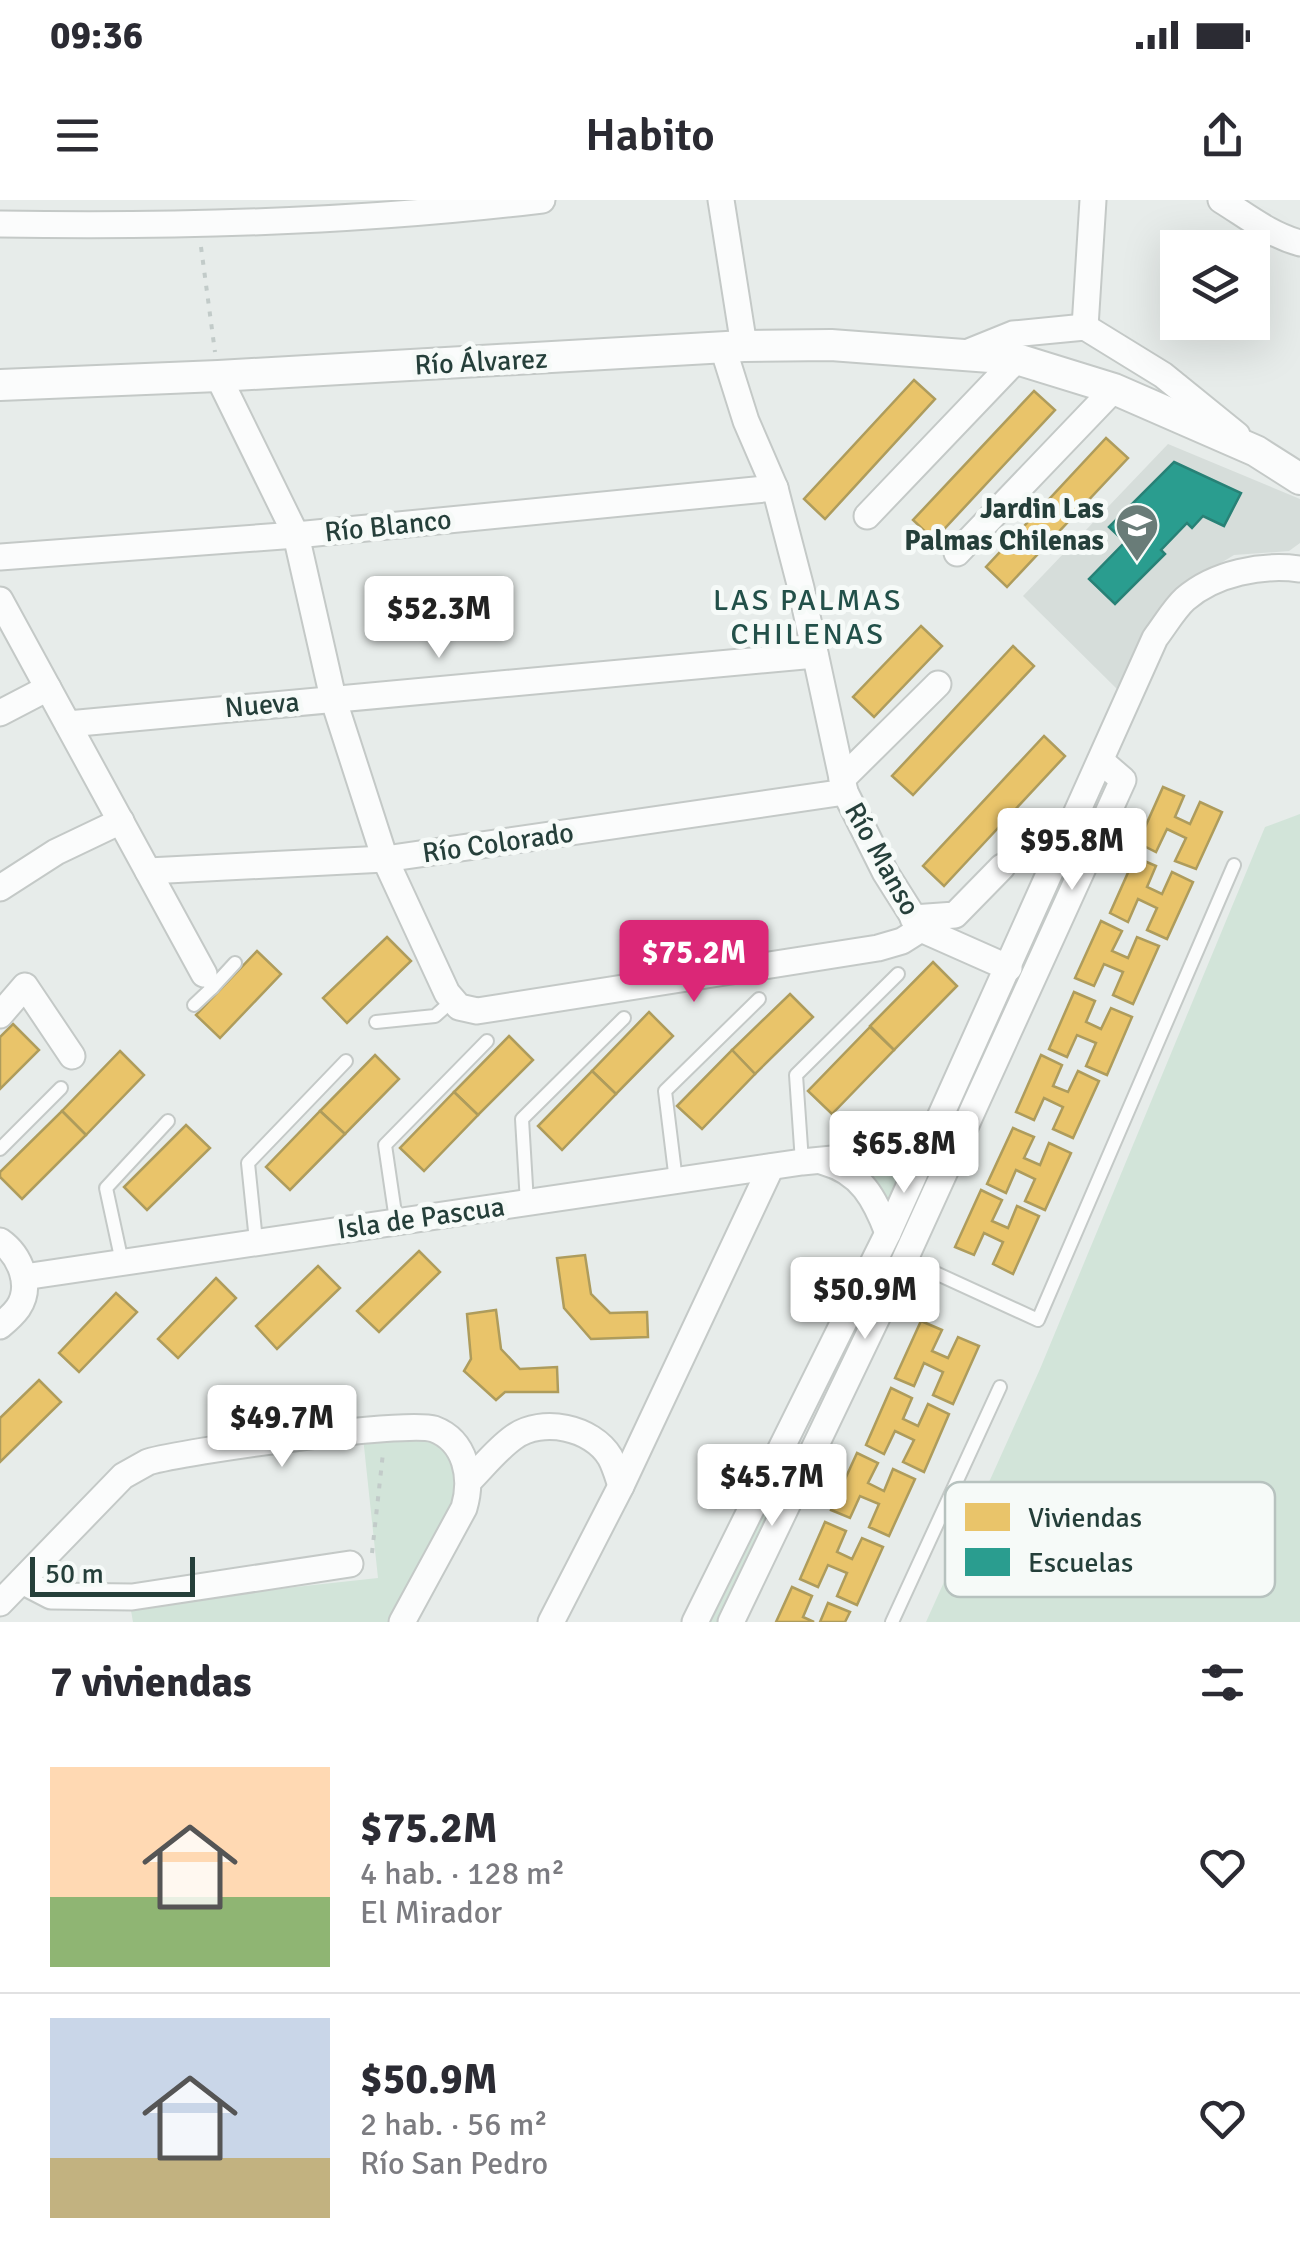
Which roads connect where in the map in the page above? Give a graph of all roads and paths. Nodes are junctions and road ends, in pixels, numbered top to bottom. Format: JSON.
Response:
{"nodes":[{"id":1,"x":542,"y":200,"type":"edge"},
{"id":2,"x":721,"y":200,"type":"edge"},
{"id":3,"x":1093,"y":200,"type":"edge"},
{"id":4,"x":1220,"y":200,"type":"edge"},
{"id":5,"x":198,"y":223,"type":"junction"},
{"id":6,"x":0,"y":224,"type":"edge"},
{"id":7,"x":1300,"y":243,"type":"edge"},
{"id":8,"x":1085,"y":327,"type":"junction"},
{"id":9,"x":733,"y":347,"type":"junction"},
{"id":10,"x":962,"y":355,"type":"junction"},
{"id":11,"x":1017,"y":359,"type":"junction"},
{"id":12,"x":218,"y":376,"type":"junction"},
{"id":13,"x":0,"y":384,"type":"edge"},
{"id":14,"x":1114,"y":389,"type":"junction"},
{"id":15,"x":1256,"y":451,"type":"junction"},
{"id":16,"x":1300,"y":479,"type":"edge"},
{"id":17,"x":775,"y":488,"type":"junction"},
{"id":18,"x":867,"y":516,"type":"dead end"},
{"id":19,"x":296,"y":535,"type":"junction"},
{"id":20,"x":957,"y":553,"type":"dead end"},
{"id":21,"x":0,"y":557,"type":"edge"},
{"id":22,"x":1300,"y":568,"type":"edge"},
{"id":23,"x":0,"y":600,"type":"edge"},
{"id":24,"x":815,"y":655,"type":"junction"},
{"id":25,"x":938,"y":684,"type":"dead end"},
{"id":26,"x":48,"y":688,"type":"junction"},
{"id":27,"x":333,"y":698,"type":"junction"},
{"id":28,"x":0,"y":714,"type":"edge"},
{"id":29,"x":68,"y":724,"type":"junction"},
{"id":30,"x":1101,"y":761,"type":"junction"},
{"id":31,"x":844,"y":786,"type":"junction"},
{"id":32,"x":121,"y":821,"type":"junction"},
{"id":33,"x":385,"y":859,"type":"junction"},
{"id":34,"x":1234,"y":864,"type":"dead end"},
{"id":35,"x":1002,"y":867,"type":"dead end"},
{"id":36,"x":148,"y":871,"type":"junction"},
{"id":37,"x":0,"y":888,"type":"edge"},
{"id":38,"x":917,"y":924,"type":"junction"},
{"id":39,"x":235,"y":963,"type":"dead end"},
{"id":40,"x":1009,"y":968,"type":"junction"},
{"id":41,"x":898,"y":974,"type":"dead end"},
{"id":42,"x":208,"y":981,"type":"junction"},
{"id":43,"x":759,"y":999,"type":"dead end"},
{"id":44,"x":455,"y":1004,"type":"junction"},
{"id":45,"x":194,"y":1005,"type":"dead end"},
{"id":46,"x":0,"y":1015,"type":"edge"},
{"id":47,"x":624,"y":1018,"type":"dead end"},
{"id":48,"x":376,"y":1022,"type":"dead end"},
{"id":49,"x":487,"y":1041,"type":"dead end"},
{"id":50,"x":72,"y":1056,"type":"dead end"},
{"id":51,"x":346,"y":1062,"type":"dead end"},
{"id":52,"x":61,"y":1088,"type":"dead end"},
{"id":53,"x":168,"y":1122,"type":"dead end"},
{"id":54,"x":0,"y":1149,"type":"edge"},
{"id":55,"x":924,"y":1150,"type":"junction"},
{"id":56,"x":811,"y":1161,"type":"junction"},
{"id":57,"x":771,"y":1167,"type":"junction"},
{"id":58,"x":676,"y":1181,"type":"junction"},
{"id":59,"x":527,"y":1203,"type":"junction"},
{"id":60,"x":396,"y":1220,"type":"junction"},
{"id":61,"x":884,"y":1240,"type":"junction"},
{"id":62,"x":256,"y":1241,"type":"junction"},
{"id":63,"x":0,"y":1242,"type":"edge"},
{"id":64,"x":905,"y":1260,"type":"junction"},
{"id":65,"x":122,"y":1262,"type":"junction"},
{"id":66,"x":24,"y":1277,"type":"junction"},
{"id":67,"x":0,"y":1326,"type":"edge"},
{"id":68,"x":1000,"y":1386,"type":"dead end"},
{"id":69,"x":384,"y":1444,"type":"dead end"},
{"id":70,"x":469,"y":1481,"type":"junction"},
{"id":71,"x":956,"y":1482,"type":"edge"},
{"id":72,"x":621,"y":1486,"type":"junction"},
{"id":73,"x":945,"y":1506,"type":"edge"},
{"id":74,"x":350,"y":1564,"type":"joint"},
{"id":75,"x":22,"y":1581,"type":"junction"},
{"id":76,"x":0,"y":1603,"type":"edge"},
{"id":77,"x":402,"y":1622,"type":"edge"},
{"id":78,"x":551,"y":1622,"type":"edge"},
{"id":79,"x":695,"y":1622,"type":"edge"},
{"id":80,"x":731,"y":1622,"type":"edge"},
{"id":81,"x":892,"y":1622,"type":"edge"}],
"edges":[{"from":1,"to":5,"type":"street"},
{"from":2,"to":9,"type":"street","name":"Río Manso"},
{"from":3,"to":8,"type":"street"},
{"from":4,"to":7,"type":"street"},
{"from":5,"to":6,"type":"street"},
{"from":5,"to":12,"type":"path"},
{"from":8,"to":10,"type":"street","name":"Río Álvarez"},
{"from":8,"to":15,"type":"street","name":"Río Álvarez"},
{"from":9,"to":10,"type":"street","name":"Río Álvarez"},
{"from":9,"to":12,"type":"street","name":"Río Álvarez"},
{"from":9,"to":17,"type":"street","name":"Río Manso"},
{"from":10,"to":11,"type":"street","name":"Río Álvarez"},
{"from":11,"to":14,"type":"street","name":"Río Álvarez"},
{"from":11,"to":18,"type":"street"},
{"from":12,"to":13,"type":"street","name":"Río Álvarez"},
{"from":12,"to":19,"type":"street"},
{"from":14,"to":15,"type":"street","name":"Río Álvarez"},
{"from":14,"to":20,"type":"street"},
{"from":15,"to":16,"type":"street","name":"Río Álvarez"},
{"from":17,"to":19,"type":"street","name":"Río Blanco"},
{"from":17,"to":24,"type":"street","name":"Río Manso"},
{"from":19,"to":21,"type":"street","name":"Río Blanco"},
{"from":19,"to":27,"type":"street"},
{"from":22,"to":30,"type":"street"},
{"from":23,"to":26,"type":"street"},
{"from":24,"to":27,"type":"street","name":"Nueva"},
{"from":24,"to":31,"type":"street","name":"Río Manso"},
{"from":25,"to":31,"type":"street"},
{"from":26,"to":28,"type":"street"},
{"from":26,"to":29,"type":"street"},
{"from":27,"to":29,"type":"street","name":"Nueva"},
{"from":27,"to":33,"type":"street"},
{"from":29,"to":32,"type":"street"},
{"from":30,"to":40,"type":"street"},
{"from":30,"to":64,"type":"street"},
{"from":31,"to":33,"type":"street","name":"Río Colorado"},
{"from":31,"to":38,"type":"street","name":"Río Manso"},
{"from":32,"to":36,"type":"street"},
{"from":32,"to":37,"type":"street"},
{"from":33,"to":36,"type":"street","name":"Río Colorado"},
{"from":33,"to":44,"type":"street"},
{"from":34,"to":64,"type":"lane"},
{"from":35,"to":38,"type":"street"},
{"from":36,"to":42,"type":"street"},
{"from":38,"to":40,"type":"street","name":"Río Manso"},
{"from":38,"to":44,"type":"street"},
{"from":39,"to":42,"type":"lane"},
{"from":40,"to":55,"type":"street"},
{"from":41,"to":56,"type":"lane"},
{"from":42,"to":45,"type":"lane"},
{"from":43,"to":58,"type":"lane"},
{"from":44,"to":48,"type":"lane"},
{"from":46,"to":50,"type":"street"},
{"from":47,"to":59,"type":"lane"},
{"from":49,"to":60,"type":"lane"},
{"from":51,"to":62,"type":"lane"},
{"from":52,"to":54,"type":"lane"},
{"from":53,"to":65,"type":"lane"},
{"from":55,"to":56,"type":"street","name":"Isla de Pascua"},
{"from":55,"to":61,"type":"street"},
{"from":56,"to":57,"type":"street","name":"Isla de Pascua"},
{"from":56,"to":61,"type":"street"},
{"from":57,"to":58,"type":"street","name":"Isla de Pascua"},
{"from":57,"to":72,"type":"street"},
{"from":58,"to":59,"type":"street","name":"Isla de Pascua"},
{"from":59,"to":60,"type":"street","name":"Isla de Pascua"},
{"from":60,"to":62,"type":"street","name":"Isla de Pascua"},
{"from":61,"to":64,"type":"street"},
{"from":61,"to":79,"type":"street"},
{"from":62,"to":65,"type":"street","name":"Isla de Pascua"},
{"from":63,"to":66,"type":"street"},
{"from":64,"to":80,"type":"street"},
{"from":65,"to":66,"type":"street","name":"Isla de Pascua"},
{"from":66,"to":67,"type":"street"},
{"from":68,"to":71,"type":"lane"},
{"from":69,"to":74,"type":"path"},
{"from":70,"to":72,"type":"street"},
{"from":70,"to":75,"type":"street"},
{"from":70,"to":77,"type":"street"},
{"from":72,"to":78,"type":"street"},
{"from":73,"to":81,"type":"lane"},
{"from":74,"to":75,"type":"street"},
{"from":75,"to":76,"type":"street"}]}
